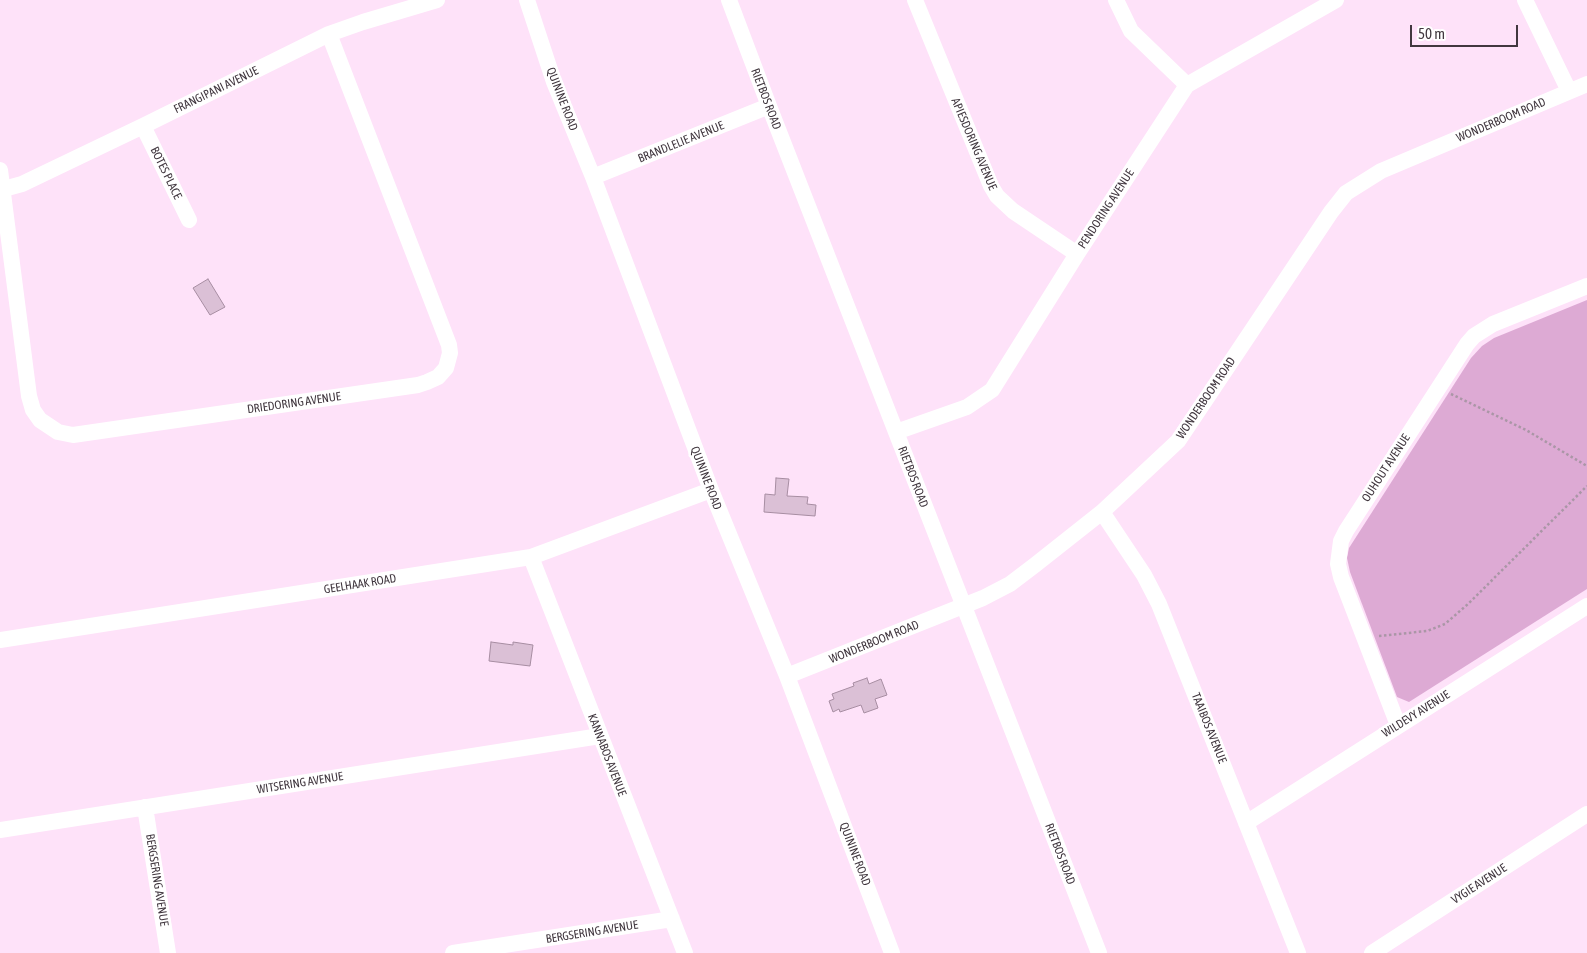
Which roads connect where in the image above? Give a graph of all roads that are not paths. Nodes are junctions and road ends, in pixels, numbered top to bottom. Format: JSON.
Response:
{"nodes":[{"id":1,"x":436,"y":0,"type":"edge"},
{"id":2,"x":527,"y":0,"type":"edge"},
{"id":3,"x":729,"y":0,"type":"edge"},
{"id":4,"x":915,"y":0,"type":"edge"},
{"id":5,"x":1116,"y":0,"type":"edge"},
{"id":6,"x":1336,"y":0,"type":"edge"},
{"id":7,"x":1525,"y":0,"type":"edge"},
{"id":8,"x":329,"y":34,"type":"junction"},
{"id":9,"x":1587,"y":84,"type":"edge"},
{"id":10,"x":1187,"y":85,"type":"junction"},
{"id":11,"x":1569,"y":92,"type":"junction"},
{"id":12,"x":769,"y":106,"type":"junction"},
{"id":13,"x":143,"y":126,"type":"junction"},
{"id":14,"x":0,"y":170,"type":"edge"},
{"id":15,"x":593,"y":177,"type":"junction"},
{"id":16,"x":1,"y":189,"type":"edge"},
{"id":17,"x":190,"y":220,"type":"dead end"},
{"id":18,"x":1076,"y":254,"type":"junction"},
{"id":19,"x":1587,"y":286,"type":"edge"},
{"id":20,"x":896,"y":432,"type":"junction"},
{"id":21,"x":711,"y":490,"type":"junction"},
{"id":22,"x":1102,"y":512,"type":"junction"},
{"id":23,"x":531,"y":557,"type":"junction"},
{"id":24,"x":963,"y":606,"type":"junction"},
{"id":25,"x":1587,"y":606,"type":"edge"},
{"id":26,"x":0,"y":640,"type":"edge"},
{"id":27,"x":787,"y":676,"type":"junction"},
{"id":28,"x":1398,"y":725,"type":"junction"},
{"id":29,"x":600,"y":736,"type":"junction"},
{"id":30,"x":145,"y":807,"type":"junction"},
{"id":31,"x":1586,"y":816,"type":"edge"},
{"id":32,"x":1246,"y":823,"type":"junction"},
{"id":33,"x":0,"y":830,"type":"edge"},
{"id":34,"x":672,"y":919,"type":"junction"},
{"id":35,"x":168,"y":953,"type":"edge"},
{"id":36,"x":453,"y":953,"type":"edge"},
{"id":37,"x":685,"y":953,"type":"edge"},
{"id":38,"x":892,"y":953,"type":"edge"},
{"id":39,"x":1098,"y":953,"type":"edge"},
{"id":40,"x":1298,"y":953,"type":"edge"},
{"id":41,"x":1372,"y":953,"type":"edge"}],
"edges":[{"from":1,"to":8,"type":"street","name":"FRANGIPANI AVENUE"},
{"from":2,"to":15,"type":"street","name":"QUININE ROAD"},
{"from":3,"to":12,"type":"street","name":"RIETBOS ROAD"},
{"from":4,"to":18,"type":"street","name":"APIESDORING AVENUE"},
{"from":5,"to":10,"type":"street"},
{"from":6,"to":10,"type":"street","name":"PENDORING AVENUE"},
{"from":7,"to":11,"type":"street"},
{"from":8,"to":13,"type":"street","name":"FRANGIPANI AVENUE"},
{"from":8,"to":16,"type":"street","name":"DRIEDORING AVENUE"},
{"from":9,"to":11,"type":"street","name":"WONDERBOOM ROAD"},
{"from":10,"to":18,"type":"street","name":"PENDORING AVENUE"},
{"from":11,"to":22,"type":"street","name":"WONDERBOOM ROAD"},
{"from":12,"to":15,"type":"street","name":"BRANDLELIE AVENUE"},
{"from":12,"to":20,"type":"street","name":"RIETBOS ROAD"},
{"from":13,"to":16,"type":"street","name":"FRANGIPANI AVENUE"},
{"from":13,"to":17,"type":"street","name":"BOTES PLACE"},
{"from":14,"to":16,"type":"street","name":"DRIEDORING AVENUE"},
{"from":15,"to":21,"type":"street","name":"QUININE ROAD"},
{"from":18,"to":20,"type":"street","name":"PENDORING AVENUE"},
{"from":19,"to":28,"type":"street","name":"OUHOUT AVENUE"},
{"from":20,"to":24,"type":"street","name":"RIETBOS ROAD"},
{"from":21,"to":23,"type":"street","name":"GEELHAAK ROAD"},
{"from":21,"to":27,"type":"street","name":"QUININE ROAD"},
{"from":22,"to":24,"type":"street","name":"WONDERBOOM ROAD"},
{"from":22,"to":32,"type":"street","name":"TAAIBOS AVENUE"},
{"from":23,"to":26,"type":"street","name":"GEELHAAK ROAD"},
{"from":23,"to":29,"type":"street","name":"KANNABOS AVENUE"},
{"from":24,"to":27,"type":"street","name":"WONDERBOOM ROAD"},
{"from":24,"to":39,"type":"street","name":"RIETBOS ROAD"},
{"from":25,"to":28,"type":"street","name":"WILDEVY AVENUE"},
{"from":27,"to":38,"type":"street","name":"QUININE ROAD"},
{"from":28,"to":32,"type":"street","name":"WILDEVY AVENUE"},
{"from":29,"to":30,"type":"street","name":"WITSERING AVENUE"},
{"from":29,"to":34,"type":"street","name":"KANNABOS AVENUE"},
{"from":30,"to":33,"type":"street","name":"WITSERING AVENUE"},
{"from":30,"to":35,"type":"street","name":"BERGSERING AVENUE"},
{"from":31,"to":41,"type":"street","name":"VYGIE AVENUE"},
{"from":32,"to":40,"type":"street","name":"TAAIBOS AVENUE"},
{"from":34,"to":36,"type":"street","name":"BERGSERING AVENUE"},
{"from":34,"to":37,"type":"street","name":"KANNABOS AVENUE"}]}
